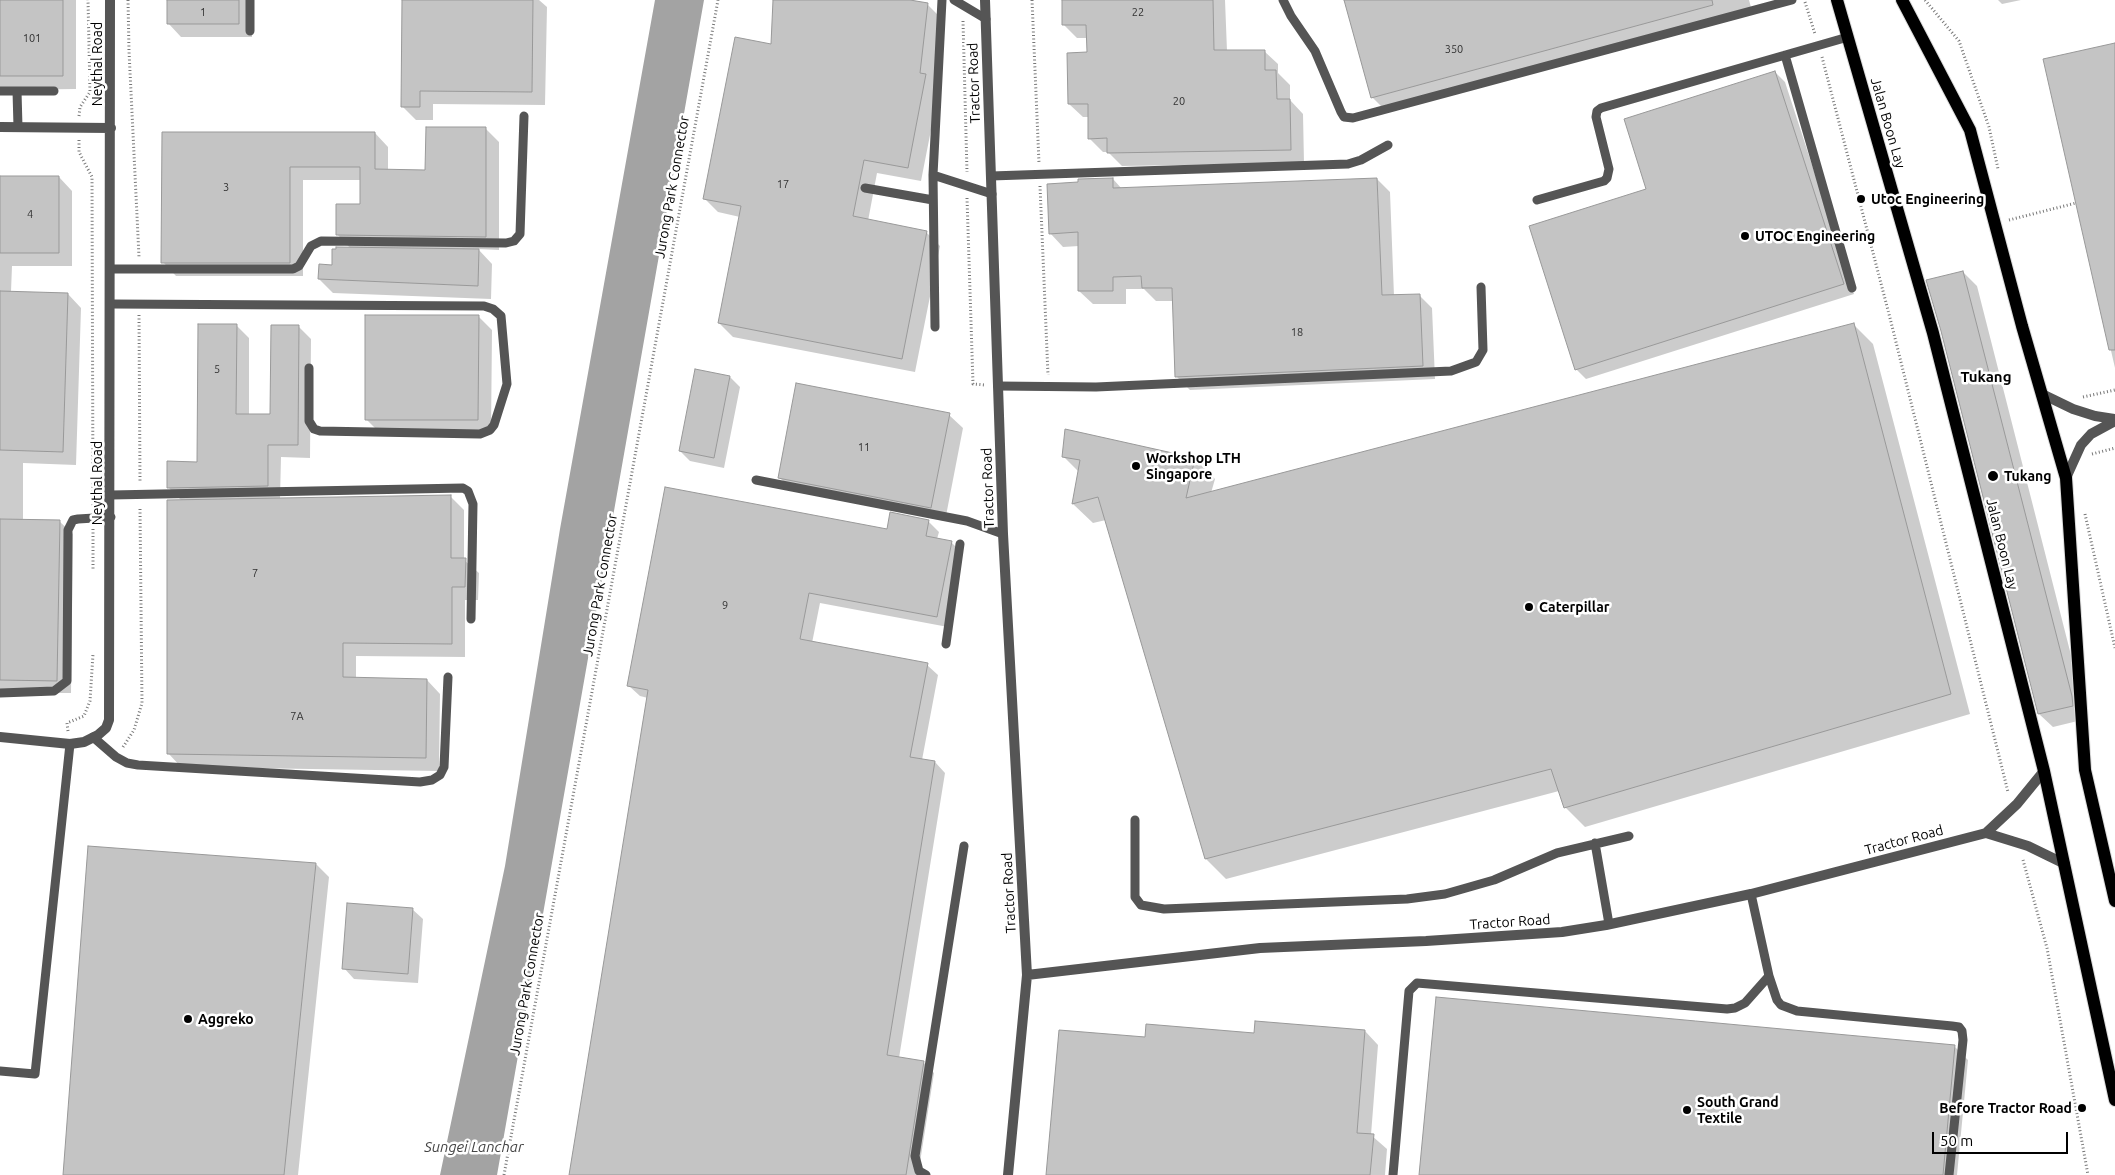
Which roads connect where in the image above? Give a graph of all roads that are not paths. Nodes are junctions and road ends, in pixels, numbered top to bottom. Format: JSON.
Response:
{"nodes":[{"id":1,"x":110,"y":0,"type":"edge"},
{"id":2,"x":250,"y":0,"type":"edge"},
{"id":3,"x":942,"y":0,"type":"edge"},
{"id":4,"x":985,"y":0,"type":"edge"},
{"id":5,"x":1283,"y":0,"type":"edge"},
{"id":6,"x":1754,"y":0,"type":"edge"},
{"id":7,"x":1792,"y":0,"type":"edge"},
{"id":8,"x":1838,"y":0,"type":"edge"},
{"id":9,"x":1902,"y":0,"type":"edge"},
{"id":10,"x":958,"y":2,"type":"edge"},
{"id":11,"x":1756,"y":10,"type":"junction"},
{"id":12,"x":986,"y":19,"type":"junction"},
{"id":13,"x":250,"y":31,"type":"dead end"},
{"id":14,"x":1848,"y":37,"type":"junction"},
{"id":15,"x":1785,"y":55,"type":"junction"},
{"id":16,"x":0,"y":90,"type":"edge"},
{"id":17,"x":18,"y":91,"type":"junction"},
{"id":18,"x":54,"y":91,"type":"dead end"},
{"id":19,"x":524,"y":116,"type":"dead end"},
{"id":20,"x":0,"y":127,"type":"edge"},
{"id":21,"x":18,"y":127,"type":"junction"},
{"id":22,"x":111,"y":128,"type":"junction"},
{"id":23,"x":1388,"y":145,"type":"dead end"},
{"id":24,"x":933,"y":175,"type":"junction"},
{"id":25,"x":991,"y":176,"type":"junction"},
{"id":26,"x":865,"y":188,"type":"dead end"},
{"id":27,"x":992,"y":194,"type":"junction"},
{"id":28,"x":933,"y":200,"type":"junction"},
{"id":29,"x":1538,"y":200,"type":"dead end"},
{"id":30,"x":111,"y":269,"type":"junction"},
{"id":31,"x":1481,"y":287,"type":"dead end"},
{"id":32,"x":1852,"y":288,"type":"dead end"},
{"id":33,"x":111,"y":304,"type":"junction"},
{"id":34,"x":935,"y":327,"type":"dead end"},
{"id":35,"x":309,"y":368,"type":"dead end"},
{"id":36,"x":998,"y":386,"type":"junction"},
{"id":37,"x":2042,"y":394,"type":"junction"},
{"id":38,"x":2115,"y":420,"type":"edge"},
{"id":39,"x":2066,"y":478,"type":"junction"},
{"id":40,"x":756,"y":480,"type":"dead end"},
{"id":41,"x":111,"y":494,"type":"junction"},
{"id":42,"x":111,"y":517,"type":"junction"},
{"id":43,"x":1003,"y":534,"type":"junction"},
{"id":44,"x":960,"y":544,"type":"dead end"},
{"id":45,"x":471,"y":619,"type":"dead end"},
{"id":46,"x":946,"y":644,"type":"dead end"},
{"id":47,"x":448,"y":677,"type":"dead end"},
{"id":48,"x":0,"y":693,"type":"edge"},
{"id":49,"x":0,"y":737,"type":"edge"},
{"id":50,"x":93,"y":737,"type":"junction"},
{"id":51,"x":70,"y":744,"type":"junction"},
{"id":52,"x":2044,"y":771,"type":"junction"},
{"id":53,"x":1135,"y":820,"type":"dead end"},
{"id":54,"x":1986,"y":833,"type":"junction"},
{"id":55,"x":1629,"y":836,"type":"dead end"},
{"id":56,"x":1595,"y":844,"type":"junction"},
{"id":57,"x":964,"y":846,"type":"dead end"},
{"id":58,"x":2065,"y":864,"type":"junction"},
{"id":59,"x":1751,"y":894,"type":"junction"},
{"id":60,"x":2115,"y":900,"type":"edge"},
{"id":61,"x":1609,"y":924,"type":"junction"},
{"id":62,"x":1027,"y":975,"type":"junction"},
{"id":63,"x":1768,"y":976,"type":"junction"},
{"id":64,"x":0,"y":1071,"type":"edge"},
{"id":65,"x":2115,"y":1100,"type":"edge"},
{"id":66,"x":926,"y":1175,"type":"edge"},
{"id":67,"x":1008,"y":1175,"type":"edge"},
{"id":68,"x":1393,"y":1175,"type":"edge"},
{"id":69,"x":1949,"y":1175,"type":"edge"}],
"edges":[{"from":1,"to":22,"type":"street","name":"Neythal Road"},
{"from":2,"to":13,"type":"lane"},
{"from":3,"to":24,"type":"lane"},
{"from":4,"to":12,"type":"street","name":"Tractor Road"},
{"from":5,"to":11,"type":"lane"},
{"from":6,"to":11,"type":"lane"},
{"from":7,"to":11,"type":"lane"},
{"from":8,"to":14,"type":"main road","name":"Jalan Boon Lay"},
{"from":9,"to":37,"type":"main road"},
{"from":10,"to":12,"type":"lane"},
{"from":12,"to":25,"type":"street","name":"Tractor Road"},
{"from":14,"to":15,"type":"lane"},
{"from":14,"to":52,"type":"main road","name":"Jalan Boon Lay"},
{"from":15,"to":29,"type":"lane"},
{"from":15,"to":32,"type":"lane"},
{"from":16,"to":17,"type":"lane"},
{"from":17,"to":18,"type":"lane"},
{"from":17,"to":21,"type":"lane"},
{"from":19,"to":30,"type":"lane"},
{"from":20,"to":21,"type":"street"},
{"from":21,"to":22,"type":"street"},
{"from":22,"to":30,"type":"street","name":"Neythal Road"},
{"from":23,"to":25,"type":"lane"},
{"from":24,"to":27,"type":"lane"},
{"from":24,"to":28,"type":"lane"},
{"from":25,"to":27,"type":"street","name":"Tractor Road"},
{"from":26,"to":28,"type":"lane"},
{"from":27,"to":36,"type":"street","name":"Tractor Road"},
{"from":28,"to":34,"type":"lane"},
{"from":30,"to":33,"type":"street","name":"Neythal Road"},
{"from":31,"to":36,"type":"lane"},
{"from":33,"to":35,"type":"lane"},
{"from":33,"to":41,"type":"street","name":"Neythal Road"},
{"from":36,"to":43,"type":"street","name":"Tractor Road"},
{"from":37,"to":38,"type":"street"},
{"from":37,"to":39,"type":"main road"},
{"from":38,"to":39,"type":"street"},
{"from":39,"to":60,"type":"main road"},
{"from":40,"to":43,"type":"lane"},
{"from":41,"to":42,"type":"street","name":"Neythal Road"},
{"from":41,"to":45,"type":"lane"},
{"from":42,"to":48,"type":"lane"},
{"from":42,"to":50,"type":"street","name":"Neythal Road"},
{"from":43,"to":62,"type":"street","name":"Tractor Road"},
{"from":44,"to":46,"type":"lane"},
{"from":47,"to":50,"type":"lane"},
{"from":49,"to":51,"type":"street"},
{"from":50,"to":51,"type":"street"},
{"from":51,"to":64,"type":"lane"},
{"from":52,"to":54,"type":"street","name":"Tractor Road"},
{"from":52,"to":58,"type":"main road","name":"Jalan Boon Lay"},
{"from":53,"to":56,"type":"lane"},
{"from":54,"to":58,"type":"street"},
{"from":54,"to":59,"type":"street","name":"Tractor Road"},
{"from":55,"to":56,"type":"lane"},
{"from":56,"to":61,"type":"lane"},
{"from":57,"to":66,"type":"lane"},
{"from":58,"to":65,"type":"main road","name":"Jalan Boon Lay"},
{"from":59,"to":61,"type":"street","name":"Tractor Road"},
{"from":59,"to":63,"type":"lane"},
{"from":61,"to":62,"type":"street","name":"Tractor Road"},
{"from":62,"to":67,"type":"street","name":"Tractor Road"},
{"from":63,"to":68,"type":"lane"},
{"from":63,"to":69,"type":"lane"}]}
